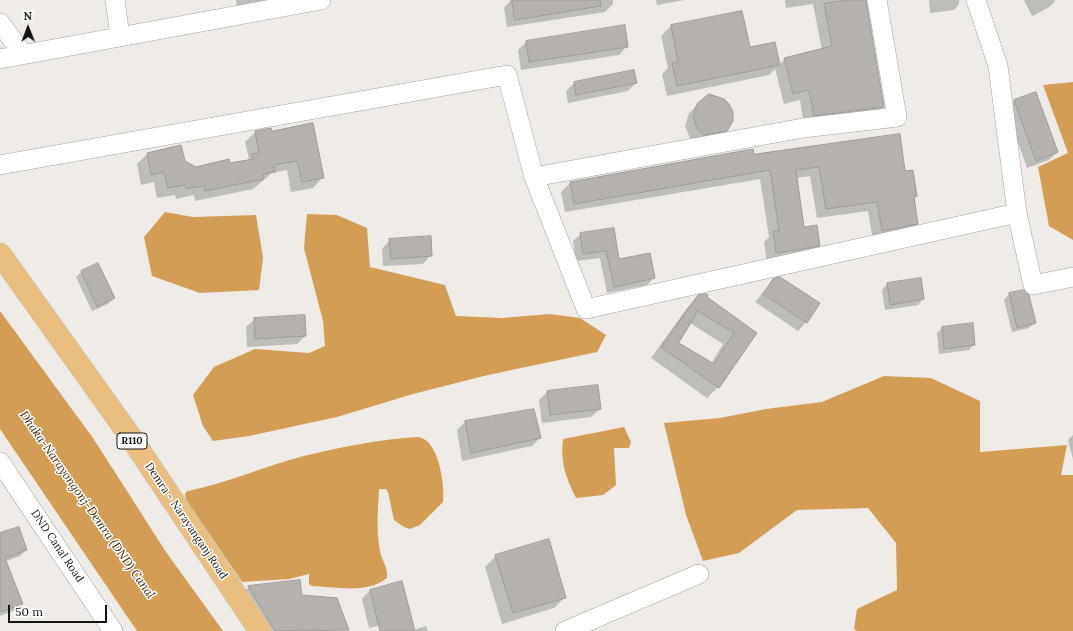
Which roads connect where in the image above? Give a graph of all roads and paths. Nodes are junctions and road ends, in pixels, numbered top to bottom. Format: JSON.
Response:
{"nodes":[{"id":1,"x":115,"y":0,"type":"edge"},
{"id":2,"x":321,"y":0,"type":"edge"},
{"id":3,"x":877,"y":0,"type":"edge"},
{"id":4,"x":976,"y":0,"type":"edge"},
{"id":5,"x":0,"y":24,"type":"edge"},
{"id":6,"x":120,"y":36,"type":"junction"},
{"id":7,"x":23,"y":54,"type":"junction"},
{"id":8,"x":0,"y":59,"type":"edge"},
{"id":9,"x":0,"y":165,"type":"edge"},
{"id":10,"x":534,"y":177,"type":"junction"},
{"id":11,"x":1017,"y":213,"type":"junction"},
{"id":12,"x":0,"y":254,"type":"edge"},
{"id":13,"x":1073,"y":277,"type":"edge"},
{"id":14,"x":0,"y":462,"type":"edge"},
{"id":15,"x":699,"y":574,"type":"dead end"},
{"id":16,"x":113,"y":631,"type":"edge"},
{"id":17,"x":260,"y":631,"type":"edge"},
{"id":18,"x":565,"y":631,"type":"edge"}],
"edges":[{"from":1,"to":6,"type":"street"},
{"from":2,"to":6,"type":"street"},
{"from":3,"to":10,"type":"street"},
{"from":4,"to":11,"type":"street"},
{"from":5,"to":7,"type":"street"},
{"from":6,"to":7,"type":"street"},
{"from":7,"to":8,"type":"street"},
{"from":9,"to":10,"type":"street"},
{"from":10,"to":11,"type":"street"},
{"from":11,"to":13,"type":"street"},
{"from":12,"to":17,"type":"main road","name":"Demra - Narayanganj Road","number":"R110"},
{"from":14,"to":16,"type":"street","name":"DND Canal Road"},
{"from":15,"to":18,"type":"street"}]}
